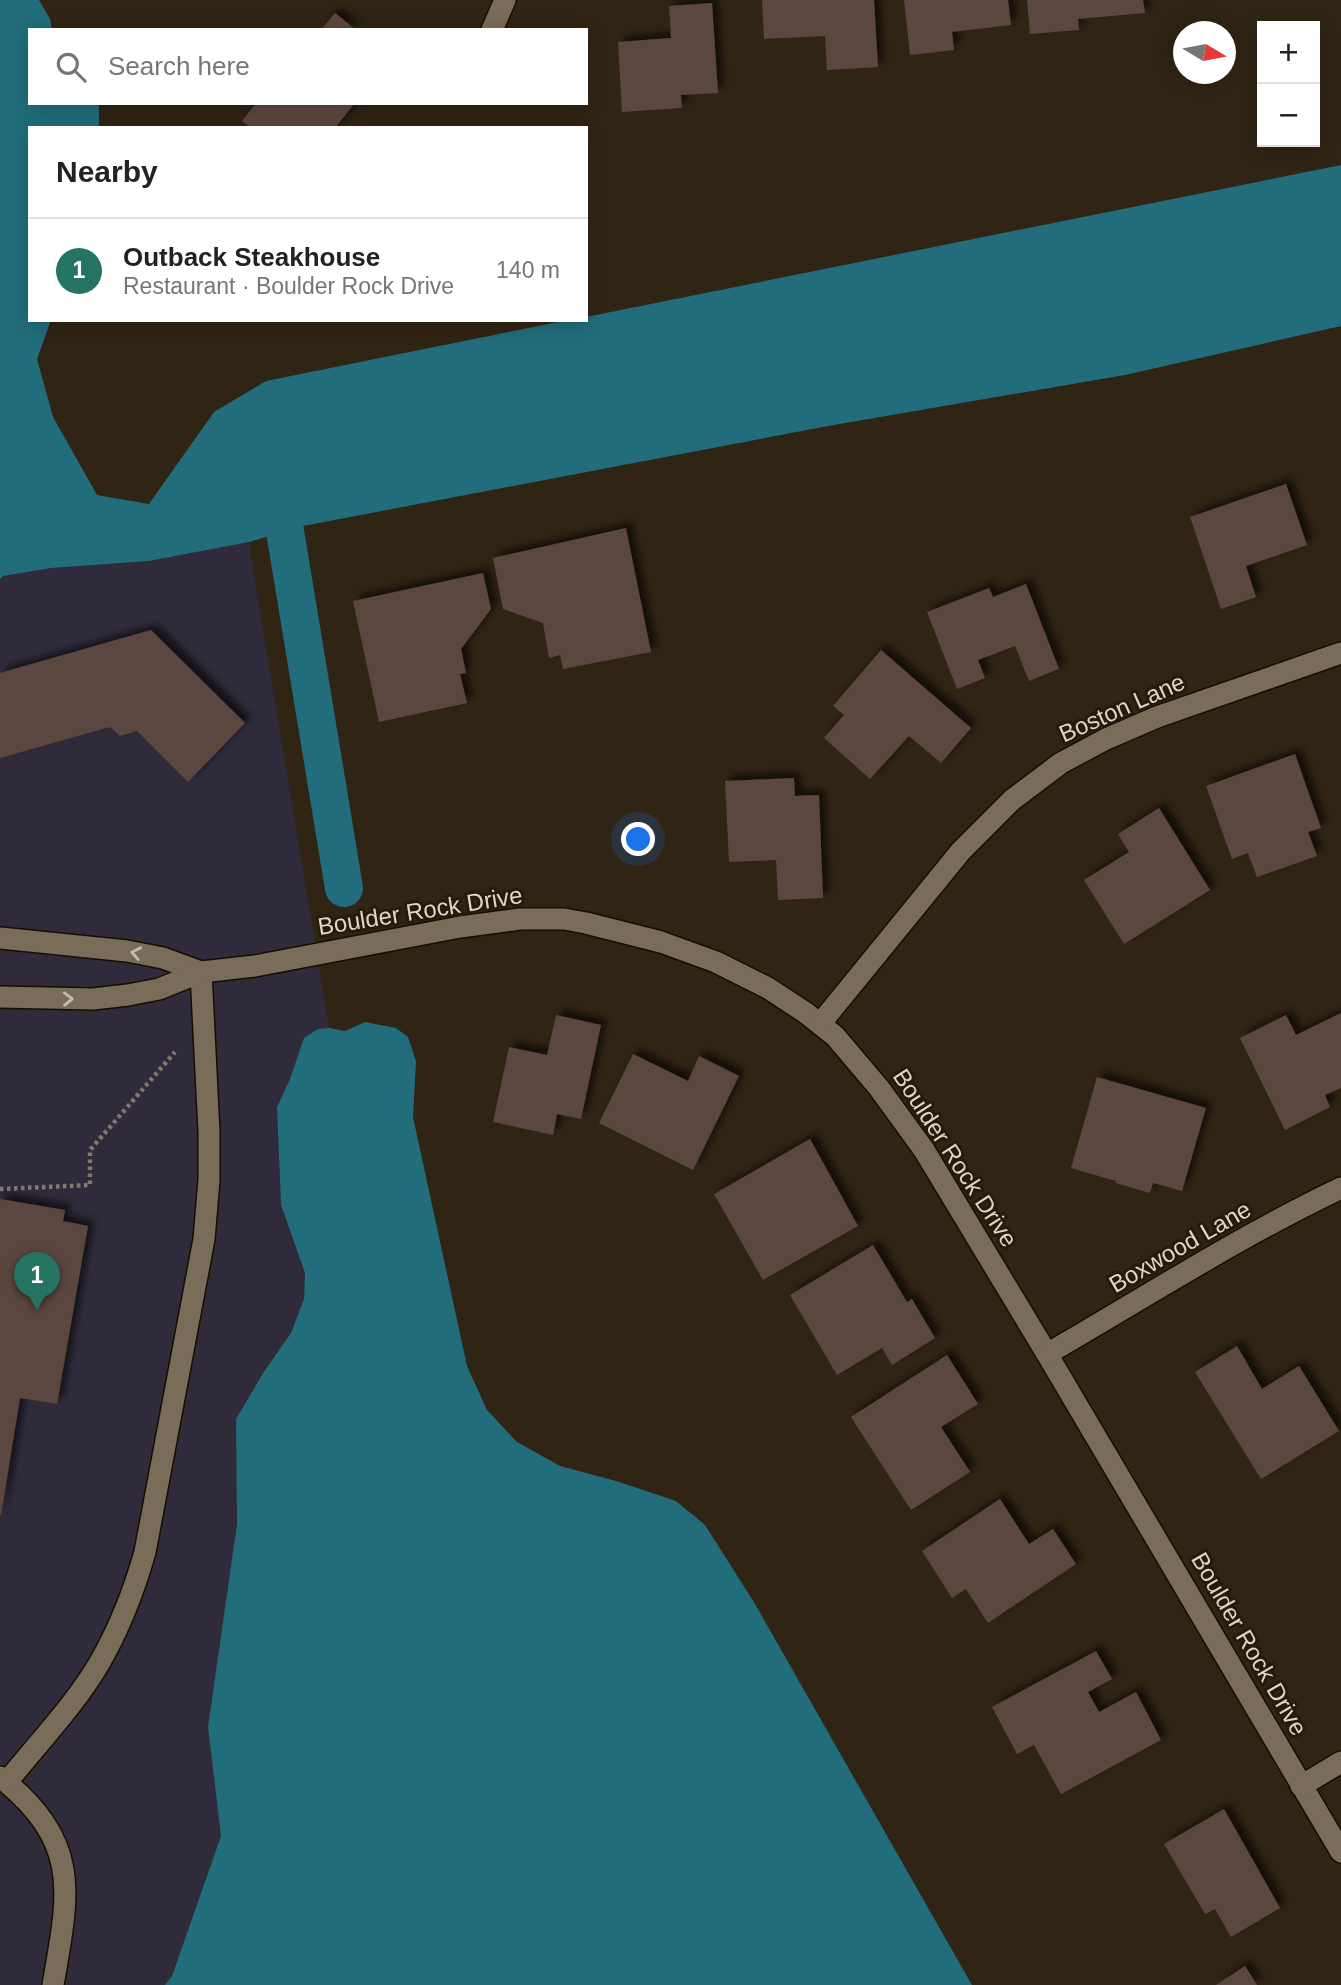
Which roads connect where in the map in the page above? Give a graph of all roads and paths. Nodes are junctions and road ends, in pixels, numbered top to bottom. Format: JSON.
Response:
{"nodes":[{"id":1,"x":505,"y":0,"type":"edge"},
{"id":2,"x":493,"y":28,"type":"edge"},
{"id":3,"x":1341,"y":653,"type":"edge"},
{"id":4,"x":0,"y":937,"type":"edge"},
{"id":5,"x":201,"y":972,"type":"junction"},
{"id":6,"x":0,"y":997,"type":"edge"},
{"id":7,"x":203,"y":1020,"type":"junction"},
{"id":8,"x":820,"y":1024,"type":"junction"},
{"id":9,"x":1341,"y":1188,"type":"edge"},
{"id":10,"x":0,"y":1189,"type":"edge"},
{"id":11,"x":1047,"y":1354,"type":"junction"},
{"id":12,"x":1341,"y":1762,"type":"edge"},
{"id":13,"x":4,"y":1780,"type":"edge"},
{"id":14,"x":1301,"y":1786,"type":"junction"},
{"id":15,"x":1341,"y":1852,"type":"edge"},
{"id":16,"x":53,"y":1985,"type":"edge"}],
"edges":[{"from":1,"to":2,"type":"street"},
{"from":3,"to":8,"type":"street","name":"Boston Lane"},
{"from":5,"to":4,"type":"street","name":"Boulder Rock Drive","one_way":true},
{"from":6,"to":5,"type":"street","name":"Boulder Rock Drive","one_way":true},
{"from":5,"to":7,"type":"street"},
{"from":5,"to":8,"type":"street","name":"Boulder Rock Drive"},
{"from":7,"to":10,"type":"path"},
{"from":7,"to":13,"type":"street"},
{"from":8,"to":11,"type":"street","name":"Boulder Rock Drive"},
{"from":9,"to":11,"type":"street","name":"Boxwood Lane"},
{"from":11,"to":14,"type":"street","name":"Boulder Rock Drive"},
{"from":12,"to":14,"type":"street"},
{"from":13,"to":16,"type":"street"},
{"from":14,"to":15,"type":"street","name":"Boulder Rock Drive"}]}
